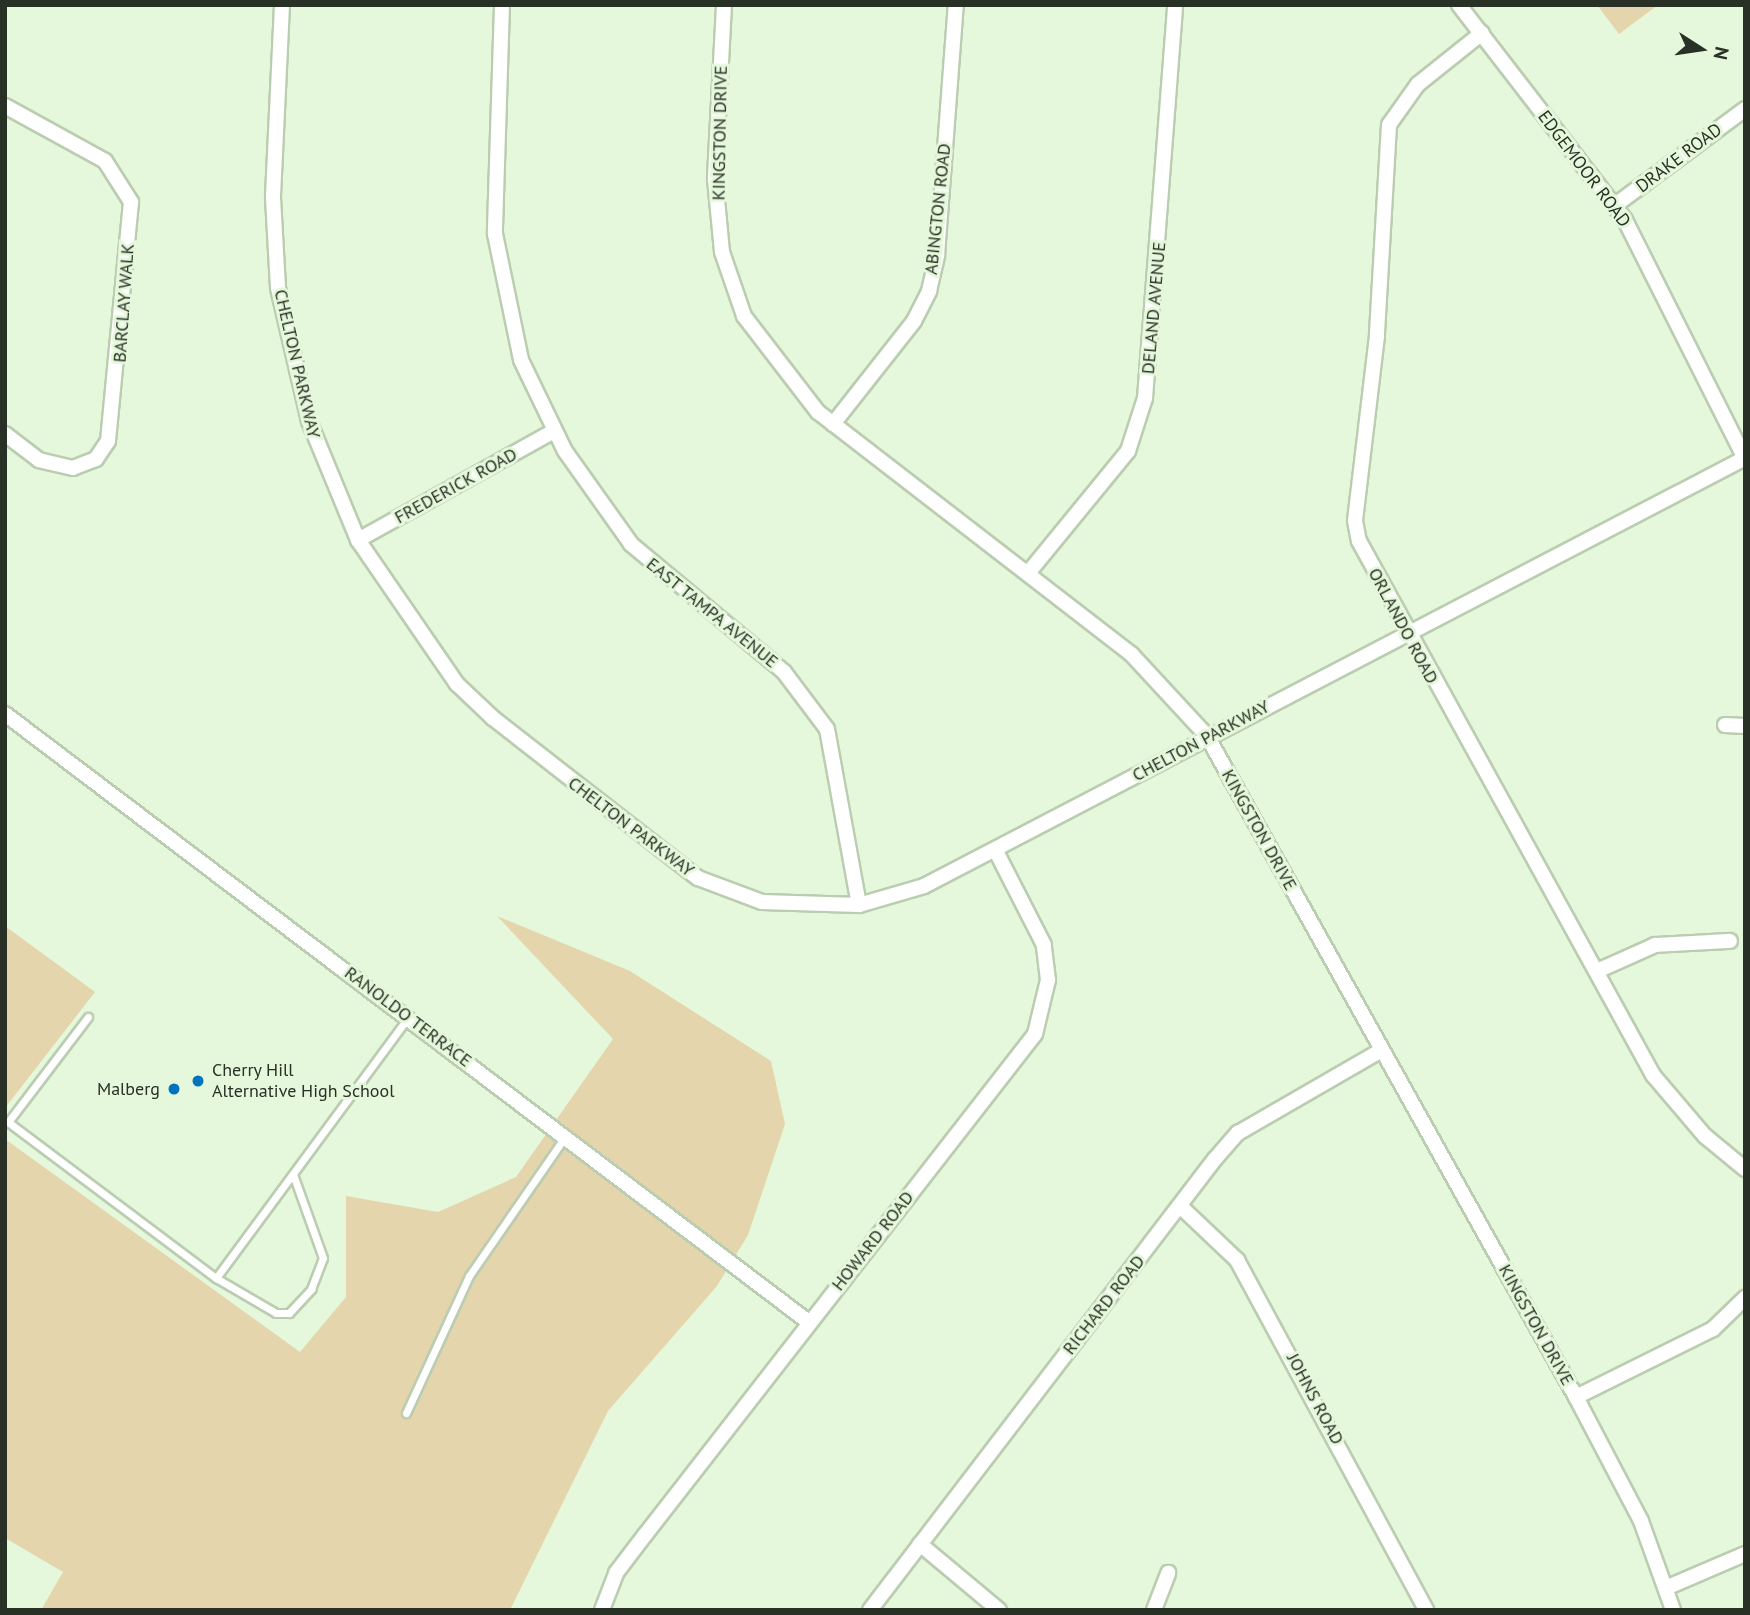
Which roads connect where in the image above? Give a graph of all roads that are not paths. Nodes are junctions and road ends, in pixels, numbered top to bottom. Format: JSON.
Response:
{"nodes":[{"id":1,"x":282,"y":5,"type":"edge"},
{"id":2,"x":502,"y":5,"type":"edge"},
{"id":3,"x":724,"y":5,"type":"edge"},
{"id":4,"x":956,"y":5,"type":"edge"},
{"id":5,"x":1175,"y":5,"type":"edge"},
{"id":6,"x":1459,"y":5,"type":"edge"},
{"id":7,"x":1482,"y":33,"type":"junction"},
{"id":8,"x":5,"y":106,"type":"edge"},
{"id":9,"x":1745,"y":109,"type":"edge"},
{"id":10,"x":1614,"y":206,"type":"junction"},
{"id":11,"x":833,"y":424,"type":"junction"},
{"id":12,"x":554,"y":432,"type":"junction"},
{"id":13,"x":5,"y":434,"type":"edge"},
{"id":14,"x":1745,"y":458,"type":"edge"},
{"id":15,"x":358,"y":540,"type":"junction"},
{"id":16,"x":1029,"y":572,"type":"junction"},
{"id":17,"x":1406,"y":635,"type":"junction"},
{"id":18,"x":5,"y":714,"type":"edge"},
{"id":19,"x":1725,"y":725,"type":"dead end"},
{"id":20,"x":1745,"y":726,"type":"edge"},
{"id":21,"x":1207,"y":736,"type":"junction"},
{"id":22,"x":996,"y":851,"type":"junction"},
{"id":23,"x":859,"y":905,"type":"junction"},
{"id":24,"x":1730,"y":941,"type":"dead end"},
{"id":25,"x":1598,"y":971,"type":"junction"},
{"id":26,"x":88,"y":1017,"type":"dead end"},
{"id":27,"x":408,"y":1017,"type":"junction"},
{"id":28,"x":1382,"y":1051,"type":"junction"},
{"id":29,"x":566,"y":1136,"type":"junction"},
{"id":30,"x":1745,"y":1169,"type":"edge"},
{"id":31,"x":293,"y":1174,"type":"junction"},
{"id":32,"x":1180,"y":1206,"type":"junction"},
{"id":33,"x":216,"y":1278,"type":"junction"},
{"id":34,"x":1745,"y":1298,"type":"edge"},
{"id":35,"x":810,"y":1323,"type":"junction"},
{"id":36,"x":1576,"y":1397,"type":"junction"},
{"id":37,"x":406,"y":1413,"type":"dead end"},
{"id":38,"x":920,"y":1544,"type":"junction"},
{"id":39,"x":1745,"y":1554,"type":"edge"},
{"id":40,"x":1168,"y":1573,"type":"dead end"},
{"id":41,"x":1668,"y":1587,"type":"junction"},
{"id":42,"x":602,"y":1610,"type":"edge"},
{"id":43,"x":870,"y":1610,"type":"edge"},
{"id":44,"x":999,"y":1610,"type":"edge"},
{"id":45,"x":1154,"y":1610,"type":"edge"},
{"id":46,"x":1426,"y":1610,"type":"edge"},
{"id":47,"x":1673,"y":1610,"type":"edge"}],
"edges":[{"from":1,"to":15,"type":"street","name":"CHELTON PARKWAY"},
{"from":2,"to":12,"type":"street","name":"EAST TAMPA AVENUE"},
{"from":3,"to":11,"type":"street","name":"KINGSTON DRIVE"},
{"from":4,"to":11,"type":"street","name":"ABINGTON ROAD"},
{"from":5,"to":16,"type":"street","name":"DELAND AVENUE"},
{"from":6,"to":7,"type":"street","name":"EDGEMOOR ROAD"},
{"from":7,"to":10,"type":"street","name":"EDGEMOOR ROAD"},
{"from":7,"to":17,"type":"street","name":"ORLANDO ROAD"},
{"from":8,"to":13,"type":"street","name":"BARCLAY WALK"},
{"from":9,"to":10,"type":"street","name":"DRAKE ROAD"},
{"from":10,"to":14,"type":"street","name":"EDGEMOOR ROAD"},
{"from":11,"to":16,"type":"street","name":"KINGSTON DRIVE"},
{"from":12,"to":15,"type":"street","name":"FREDERICK ROAD"},
{"from":12,"to":23,"type":"street","name":"EAST TAMPA AVENUE"},
{"from":14,"to":17,"type":"street","name":"CHELTON PARKWAY"},
{"from":15,"to":23,"type":"street","name":"CHELTON PARKWAY"},
{"from":16,"to":21,"type":"street","name":"KINGSTON DRIVE"},
{"from":17,"to":21,"type":"street","name":"CHELTON PARKWAY"},
{"from":17,"to":25,"type":"street","name":"ORLANDO ROAD"},
{"from":18,"to":27,"type":"street","name":"RANOLDO TERRACE"},
{"from":19,"to":20,"type":"street"},
{"from":21,"to":22,"type":"street","name":"CHELTON PARKWAY"},
{"from":21,"to":28,"type":"street","name":"KINGSTON DRIVE"},
{"from":22,"to":23,"type":"street","name":"CHELTON PARKWAY"},
{"from":22,"to":35,"type":"street","name":"HOWARD ROAD"},
{"from":24,"to":25,"type":"street"},
{"from":25,"to":30,"type":"street","name":"ORLANDO ROAD"},
{"from":26,"to":33,"type":"lane"},
{"from":27,"to":29,"type":"street","name":"RANOLDO TERRACE"},
{"from":27,"to":31,"type":"lane"},
{"from":28,"to":32,"type":"street","name":"RICHARD ROAD"},
{"from":28,"to":36,"type":"street","name":"KINGSTON DRIVE"},
{"from":29,"to":35,"type":"street","name":"RANOLDO TERRACE"},
{"from":29,"to":37,"type":"lane"},
{"from":31,"to":33,"type":"lane"},
{"from":31,"to":33,"type":"lane"},
{"from":32,"to":38,"type":"street","name":"RICHARD ROAD"},
{"from":32,"to":46,"type":"street","name":"JOHNS ROAD"},
{"from":34,"to":36,"type":"street"},
{"from":35,"to":42,"type":"street","name":"HOWARD ROAD"},
{"from":36,"to":41,"type":"street","name":"KINGSTON DRIVE"},
{"from":38,"to":43,"type":"street","name":"RICHARD ROAD"},
{"from":38,"to":44,"type":"street"},
{"from":39,"to":41,"type":"street"},
{"from":40,"to":45,"type":"street"},
{"from":41,"to":47,"type":"street","name":"KINGSTON DRIVE"}]}
